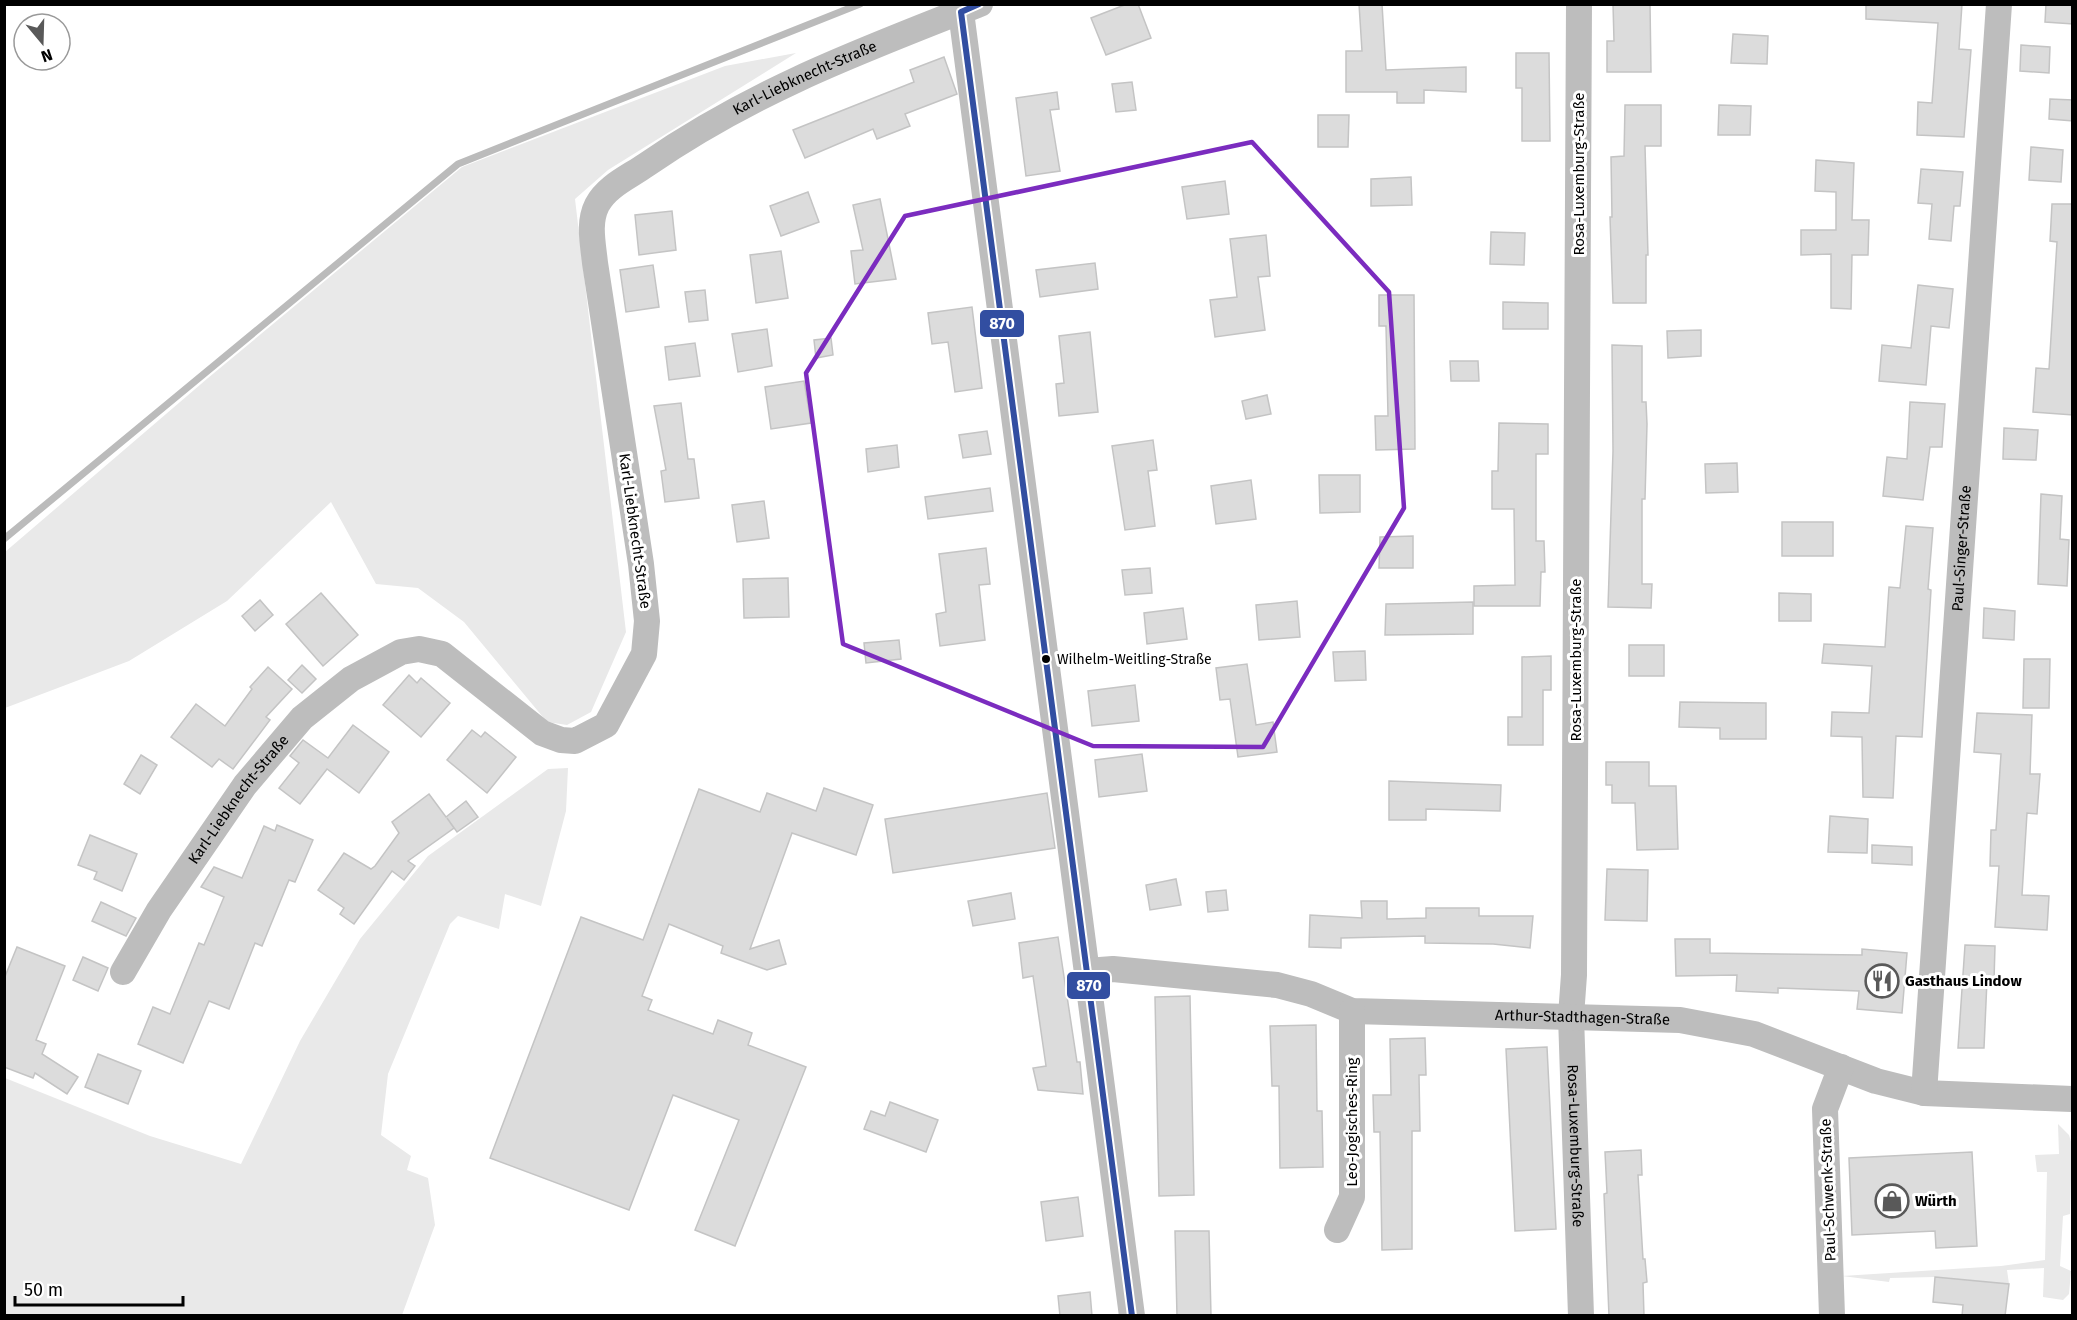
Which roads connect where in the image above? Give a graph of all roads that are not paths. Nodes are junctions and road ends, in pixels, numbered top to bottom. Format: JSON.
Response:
{"nodes":[{"id":1,"x":1579,"y":4,"type":"edge"},
{"id":2,"x":1999,"y":4,"type":"edge"},
{"id":3,"x":970,"y":8,"type":"edge"},
{"id":4,"x":1088,"y":971,"type":"junction"},
{"id":5,"x":123,"y":972,"type":"dead end"},
{"id":6,"x":1352,"y":1011,"type":"junction"},
{"id":7,"x":1571,"y":1016,"type":"junction"},
{"id":8,"x":1841,"y":1067,"type":"junction"},
{"id":9,"x":1924,"y":1093,"type":"junction"},
{"id":10,"x":2073,"y":1099,"type":"edge"},
{"id":11,"x":1337,"y":1230,"type":"dead end"},
{"id":12,"x":1132,"y":1316,"type":"edge"},
{"id":13,"x":1581,"y":1316,"type":"edge"},
{"id":14,"x":1832,"y":1316,"type":"edge"}],
"edges":[{"from":1,"to":7,"type":"street","name":"Rosa-Luxemburg-Straße"},
{"from":2,"to":9,"type":"street","name":"Paul-Singer-Straße"},
{"from":3,"to":4,"type":"street"},
{"from":3,"to":5,"type":"street","name":"Karl-Liebknecht-Straße"},
{"from":4,"to":6,"type":"street","name":"Arthur-Stadthagen-Straße"},
{"from":4,"to":12,"type":"street"},
{"from":6,"to":7,"type":"street","name":"Arthur-Stadthagen-Straße"},
{"from":6,"to":11,"type":"street","name":"Leo-Jogisches-Ring"},
{"from":7,"to":8,"type":"street","name":"Arthur-Stadthagen-Straße"},
{"from":7,"to":13,"type":"street","name":"Rosa-Luxemburg-Straße"},
{"from":8,"to":9,"type":"street","name":"Arthur-Stadthagen-Straße"},
{"from":8,"to":14,"type":"street","name":"Paul-Schwenk-Straße"},
{"from":9,"to":10,"type":"street","name":"Arthur-Stadthagen-Straße"}]}
